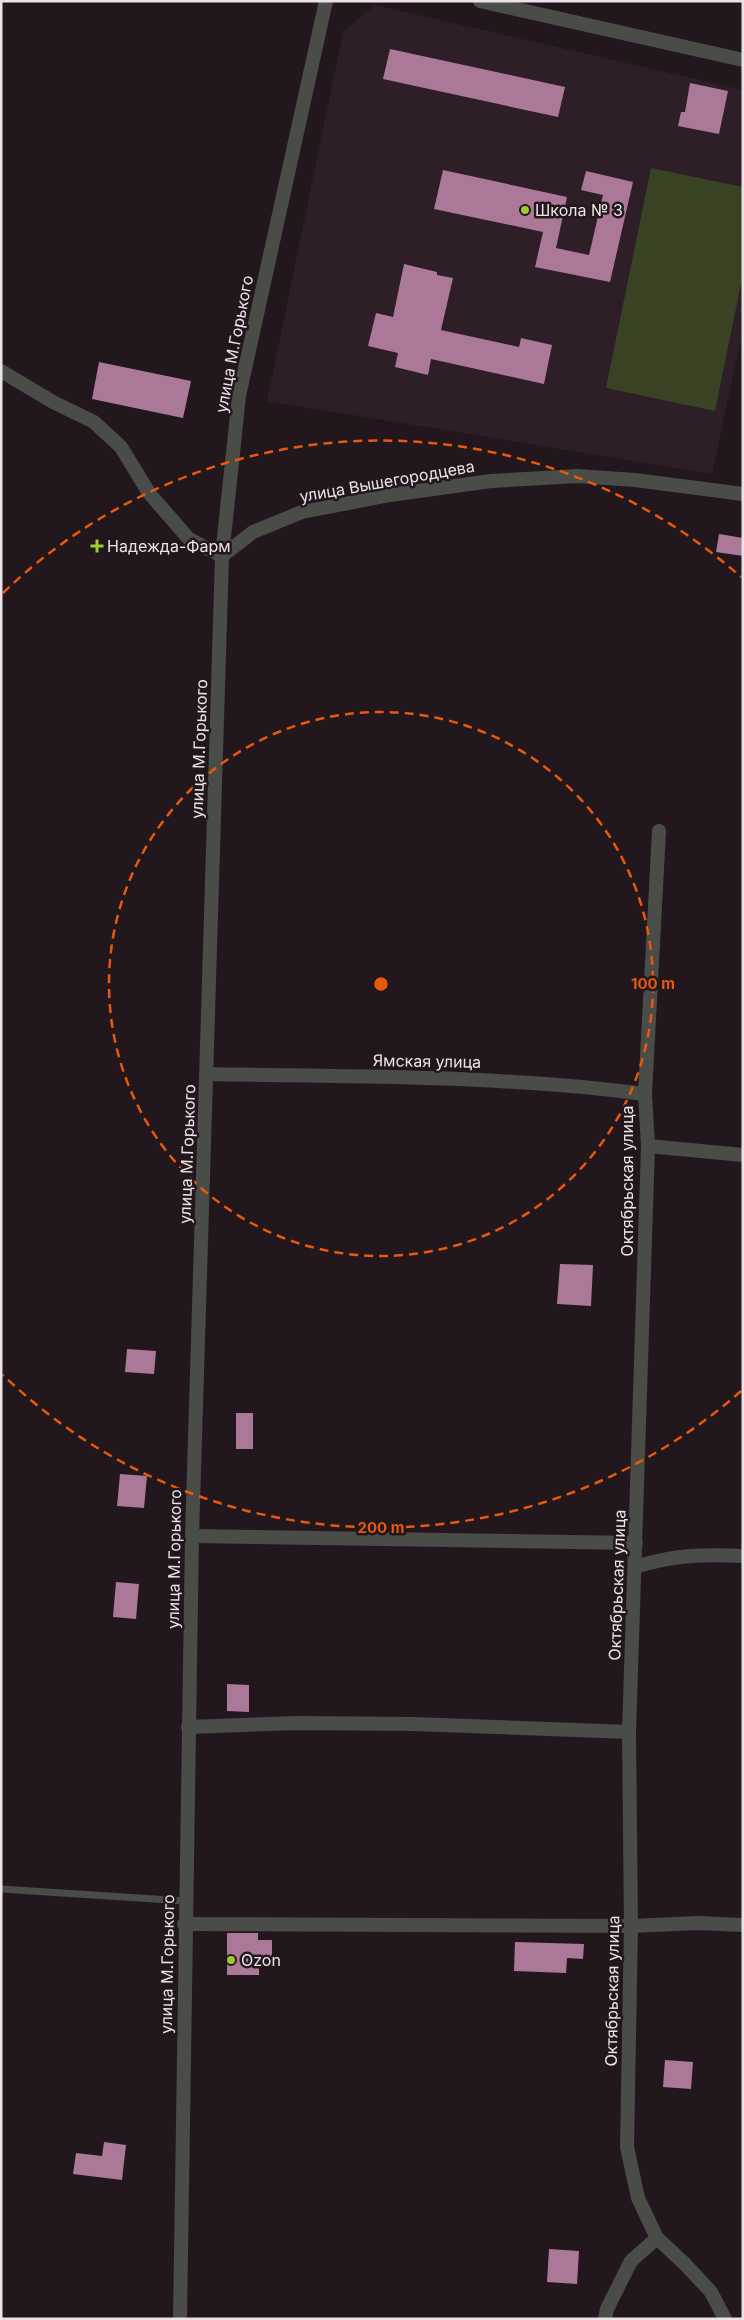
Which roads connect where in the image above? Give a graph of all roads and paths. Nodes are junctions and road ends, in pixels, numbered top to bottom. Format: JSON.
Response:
{"nodes":[{"id":1,"x":326,"y":1,"type":"edge"},
{"id":2,"x":480,"y":1,"type":"edge"},
{"id":3,"x":743,"y":60,"type":"edge"},
{"id":4,"x":1,"y":371,"type":"edge"},
{"id":5,"x":743,"y":494,"type":"edge"},
{"id":6,"x":222,"y":556,"type":"junction"},
{"id":7,"x":659,"y":830,"type":"dead end"},
{"id":8,"x":207,"y":1074,"type":"junction"},
{"id":9,"x":645,"y":1094,"type":"junction"},
{"id":10,"x":648,"y":1146,"type":"junction"},
{"id":11,"x":743,"y":1155,"type":"edge"},
{"id":12,"x":192,"y":1536,"type":"junction"},
{"id":13,"x":636,"y":1543,"type":"junction"},
{"id":14,"x":743,"y":1556,"type":"edge"},
{"id":15,"x":635,"y":1567,"type":"junction"},
{"id":16,"x":188,"y":1728,"type":"junction"},
{"id":17,"x":629,"y":1732,"type":"junction"},
{"id":18,"x":1,"y":1889,"type":"edge"},
{"id":19,"x":185,"y":1901,"type":"junction"},
{"id":20,"x":184,"y":1924,"type":"junction"},
{"id":21,"x":743,"y":1925,"type":"edge"},
{"id":22,"x":631,"y":1926,"type":"junction"},
{"id":23,"x":657,"y":2238,"type":"junction"},
{"id":24,"x":180,"y":2319,"type":"edge"},
{"id":25,"x":606,"y":2319,"type":"edge"},
{"id":26,"x":725,"y":2319,"type":"edge"}],
"edges":[{"from":1,"to":6,"type":"street","name":"улица М.Горького"},
{"from":2,"to":3,"type":"street"},
{"from":4,"to":6,"type":"street"},
{"from":5,"to":6,"type":"street","name":"улица Вышегородцева"},
{"from":6,"to":8,"type":"street","name":"улица М.Горького"},
{"from":7,"to":9,"type":"street","name":"Октябрьская улица"},
{"from":8,"to":9,"type":"street","name":"Ямская улица"},
{"from":8,"to":12,"type":"street","name":"улица М.Горького"},
{"from":9,"to":10,"type":"street","name":"Октябрьская улица"},
{"from":10,"to":11,"type":"street"},
{"from":10,"to":13,"type":"street","name":"Октябрьская улица"},
{"from":12,"to":13,"type":"street"},
{"from":12,"to":16,"type":"street","name":"улица М.Горького"},
{"from":13,"to":15,"type":"street","name":"Октябрьская улица"},
{"from":14,"to":15,"type":"street"},
{"from":15,"to":17,"type":"street","name":"Октябрьская улица"},
{"from":16,"to":17,"type":"street"},
{"from":16,"to":19,"type":"street","name":"улица М.Горького"},
{"from":17,"to":22,"type":"street","name":"Октябрьская улица"},
{"from":18,"to":19,"type":"lane"},
{"from":19,"to":20,"type":"street","name":"улица М.Горького"},
{"from":20,"to":22,"type":"street"},
{"from":20,"to":24,"type":"street","name":"улица М.Горького"},
{"from":21,"to":22,"type":"street"},
{"from":22,"to":23,"type":"street","name":"Октябрьская улица"},
{"from":23,"to":25,"type":"street"},
{"from":23,"to":26,"type":"street"}]}
